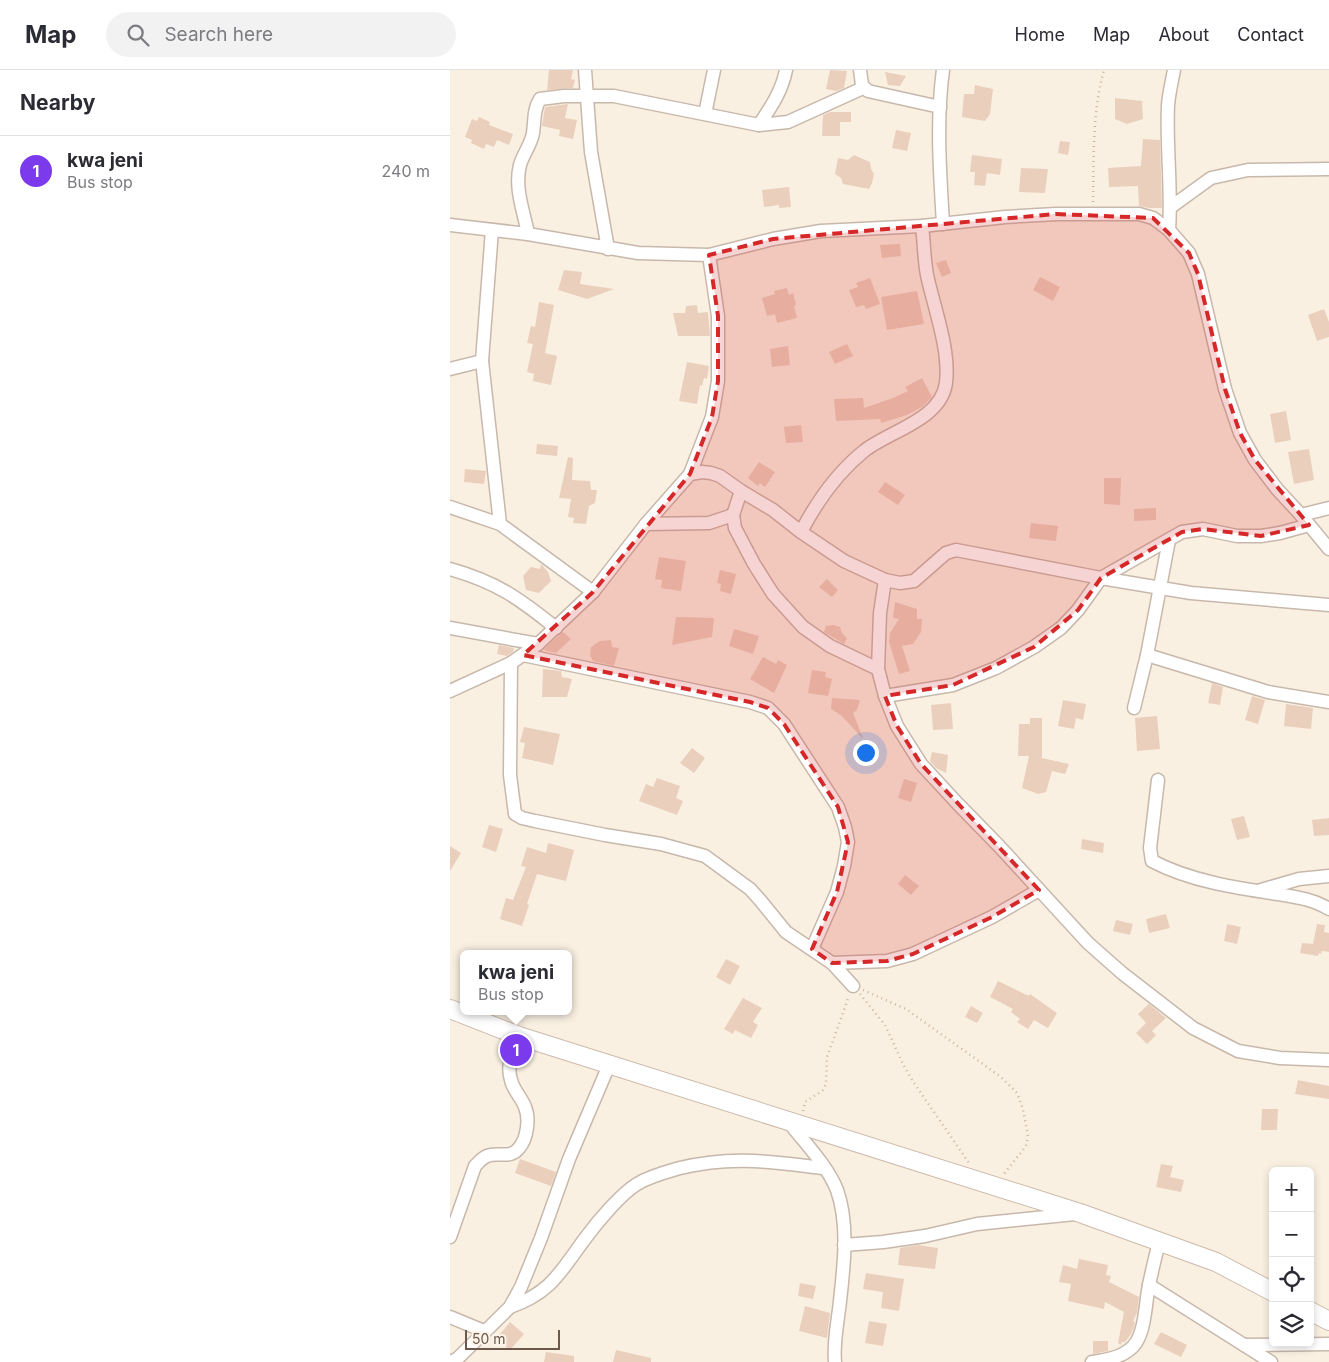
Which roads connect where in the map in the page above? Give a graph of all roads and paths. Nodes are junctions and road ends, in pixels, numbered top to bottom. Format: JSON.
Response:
{"nodes":[{"id":1,"x":584,"y":70,"type":"edge"},
{"id":2,"x":714,"y":70,"type":"edge"},
{"id":3,"x":786,"y":70,"type":"edge"},
{"id":4,"x":860,"y":70,"type":"edge"},
{"id":5,"x":943,"y":70,"type":"edge"},
{"id":6,"x":1104,"y":70,"type":"edge"},
{"id":7,"x":1174,"y":70,"type":"edge"},
{"id":8,"x":863,"y":88,"type":"junction"},
{"id":9,"x":585,"y":96,"type":"junction"},
{"id":10,"x":940,"y":107,"type":"junction"},
{"id":11,"x":705,"y":114,"type":"junction"},
{"id":12,"x":759,"y":125,"type":"junction"},
{"id":13,"x":1329,"y":169,"type":"edge"},
{"id":14,"x":1171,"y":207,"type":"junction"},
{"id":15,"x":1093,"y":214,"type":"junction"},
{"id":16,"x":943,"y":224,"type":"junction"},
{"id":17,"x":450,"y":225,"type":"edge"},
{"id":18,"x":922,"y":226,"type":"junction"},
{"id":19,"x":492,"y":230,"type":"junction"},
{"id":20,"x":1169,"y":230,"type":"junction"},
{"id":21,"x":528,"y":234,"type":"junction"},
{"id":22,"x":608,"y":249,"type":"junction"},
{"id":23,"x":709,"y":255,"type":"junction"},
{"id":24,"x":482,"y":360,"type":"junction"},
{"id":25,"x":450,"y":369,"type":"edge"},
{"id":26,"x":690,"y":474,"type":"junction"},
{"id":27,"x":741,"y":491,"type":"junction"},
{"id":28,"x":450,"y":506,"type":"edge"},
{"id":29,"x":1329,"y":508,"type":"edge"},
{"id":30,"x":733,"y":515,"type":"junction"},
{"id":31,"x":1305,"y":520,"type":"junction"},
{"id":32,"x":500,"y":524,"type":"junction"},
{"id":33,"x":646,"y":524,"type":"junction"},
{"id":34,"x":801,"y":532,"type":"junction"},
{"id":35,"x":1168,"y":540,"type":"junction"},
{"id":36,"x":1329,"y":549,"type":"edge"},
{"id":37,"x":450,"y":569,"type":"edge"},
{"id":38,"x":1102,"y":578,"type":"junction"},
{"id":39,"x":885,"y":580,"type":"junction"},
{"id":40,"x":1160,"y":588,"type":"junction"},
{"id":41,"x":593,"y":592,"type":"junction"},
{"id":42,"x":1329,"y":605,"type":"edge"},
{"id":43,"x":450,"y":628,"type":"edge"},
{"id":44,"x":556,"y":628,"type":"junction"},
{"id":45,"x":538,"y":644,"type":"junction"},
{"id":46,"x":523,"y":655,"type":"junction"},
{"id":47,"x":1147,"y":655,"type":"junction"},
{"id":48,"x":511,"y":662,"type":"junction"},
{"id":49,"x":878,"y":669,"type":"junction"},
{"id":50,"x":450,"y":691,"type":"edge"},
{"id":51,"x":885,"y":696,"type":"junction"},
{"id":52,"x":1329,"y":702,"type":"edge"},
{"id":53,"x":1134,"y":708,"type":"dead end"},
{"id":54,"x":1158,"y":780,"type":"dead end"},
{"id":55,"x":1329,"y":876,"type":"edge"},
{"id":56,"x":1039,"y":890,"type":"junction"},
{"id":57,"x":1258,"y":890,"type":"junction"},
{"id":58,"x":1329,"y":908,"type":"edge"},
{"id":59,"x":812,"y":949,"type":"junction"},
{"id":60,"x":832,"y":964,"type":"junction"},
{"id":61,"x":853,"y":986,"type":"junction"},
{"id":62,"x":465,"y":1015,"type":"edge"},
{"id":63,"x":519,"y":1036,"type":"junction"},
{"id":64,"x":1329,"y":1060,"type":"edge"},
{"id":65,"x":609,"y":1065,"type":"junction"},
{"id":66,"x":795,"y":1124,"type":"junction"},
{"id":67,"x":824,"y":1168,"type":"junction"},
{"id":68,"x":991,"y":1186,"type":"junction"},
{"id":69,"x":1080,"y":1213,"type":"junction"},
{"id":70,"x":450,"y":1237,"type":"edge"},
{"id":71,"x":1159,"y":1243,"type":"junction"},
{"id":72,"x":844,"y":1245,"type":"junction"},
{"id":73,"x":1149,"y":1285,"type":"junction"},
{"id":74,"x":1269,"y":1290,"type":"edge"},
{"id":75,"x":510,"y":1307,"type":"junction"},
{"id":76,"x":1314,"y":1313,"type":"edge"},
{"id":77,"x":450,"y":1317,"type":"edge"},
{"id":78,"x":1329,"y":1321,"type":"edge"},
{"id":79,"x":484,"y":1331,"type":"junction"},
{"id":80,"x":1329,"y":1344,"type":"edge"},
{"id":81,"x":1244,"y":1345,"type":"junction"},
{"id":82,"x":455,"y":1361,"type":"edge"},
{"id":83,"x":835,"y":1362,"type":"edge"},
{"id":84,"x":1092,"y":1362,"type":"edge"},
{"id":85,"x":1271,"y":1362,"type":"edge"}],
"edges":[{"from":1,"to":9,"type":"street"},
{"from":2,"to":11,"type":"street"},
{"from":3,"to":12,"type":"street"},
{"from":4,"to":8,"type":"street"},
{"from":5,"to":10,"type":"street"},
{"from":6,"to":15,"type":"path"},
{"from":7,"to":14,"type":"street"},
{"from":8,"to":10,"type":"street"},
{"from":8,"to":12,"type":"street"},
{"from":9,"to":11,"type":"street"},
{"from":9,"to":21,"type":"street"},
{"from":9,"to":22,"type":"street"},
{"from":10,"to":16,"type":"street"},
{"from":11,"to":12,"type":"street"},
{"from":13,"to":14,"type":"street"},
{"from":14,"to":20,"type":"street"},
{"from":15,"to":16,"type":"street"},
{"from":15,"to":20,"type":"street"},
{"from":16,"to":18,"type":"street"},
{"from":17,"to":19,"type":"street"},
{"from":18,"to":23,"type":"street"},
{"from":18,"to":34,"type":"street"},
{"from":19,"to":21,"type":"street"},
{"from":19,"to":24,"type":"street"},
{"from":20,"to":31,"type":"street"},
{"from":21,"to":22,"type":"street"},
{"from":22,"to":23,"type":"street"},
{"from":23,"to":26,"type":"street"},
{"from":24,"to":25,"type":"street"},
{"from":24,"to":32,"type":"street"},
{"from":26,"to":27,"type":"street"},
{"from":26,"to":33,"type":"street"},
{"from":27,"to":30,"type":"street"},
{"from":27,"to":34,"type":"street"},
{"from":28,"to":32,"type":"street"},
{"from":29,"to":31,"type":"street"},
{"from":30,"to":33,"type":"street"},
{"from":30,"to":49,"type":"street"},
{"from":31,"to":35,"type":"street"},
{"from":31,"to":36,"type":"street"},
{"from":32,"to":41,"type":"street"},
{"from":33,"to":41,"type":"street"},
{"from":34,"to":39,"type":"street"},
{"from":35,"to":38,"type":"street"},
{"from":35,"to":40,"type":"street"},
{"from":37,"to":44,"type":"street"},
{"from":38,"to":39,"type":"street"},
{"from":38,"to":40,"type":"street"},
{"from":38,"to":51,"type":"street"},
{"from":39,"to":49,"type":"street"},
{"from":40,"to":42,"type":"street"},
{"from":40,"to":47,"type":"street"},
{"from":41,"to":44,"type":"street"},
{"from":43,"to":45,"type":"street"},
{"from":44,"to":45,"type":"street"},
{"from":45,"to":46,"type":"street"},
{"from":46,"to":48,"type":"street"},
{"from":46,"to":59,"type":"street"},
{"from":47,"to":52,"type":"street"},
{"from":47,"to":53,"type":"street"},
{"from":48,"to":50,"type":"street"},
{"from":48,"to":59,"type":"street"},
{"from":49,"to":51,"type":"street"},
{"from":51,"to":56,"type":"street"},
{"from":54,"to":57,"type":"street"},
{"from":55,"to":57,"type":"street"},
{"from":56,"to":60,"type":"street"},
{"from":56,"to":64,"type":"street"},
{"from":57,"to":58,"type":"street"},
{"from":59,"to":60,"type":"street"},
{"from":60,"to":61,"type":"street"},
{"from":61,"to":66,"type":"path"},
{"from":61,"to":68,"type":"path"},
{"from":61,"to":68,"type":"path"},
{"from":62,"to":63,"type":"street"},
{"from":63,"to":65,"type":"street"},
{"from":63,"to":70,"type":"street"},
{"from":65,"to":66,"type":"street"},
{"from":65,"to":75,"type":"street"},
{"from":66,"to":67,"type":"street"},
{"from":66,"to":68,"type":"street"},
{"from":67,"to":72,"type":"street"},
{"from":67,"to":75,"type":"street"},
{"from":68,"to":69,"type":"street"},
{"from":69,"to":71,"type":"street"},
{"from":69,"to":72,"type":"street"},
{"from":71,"to":73,"type":"street"},
{"from":71,"to":74,"type":"street"},
{"from":72,"to":83,"type":"street"},
{"from":73,"to":81,"type":"street"},
{"from":73,"to":84,"type":"street"},
{"from":75,"to":79,"type":"street"},
{"from":76,"to":78,"type":"street"},
{"from":77,"to":79,"type":"street"},
{"from":79,"to":82,"type":"street"},
{"from":80,"to":81,"type":"street"},
{"from":81,"to":85,"type":"street"}]}
